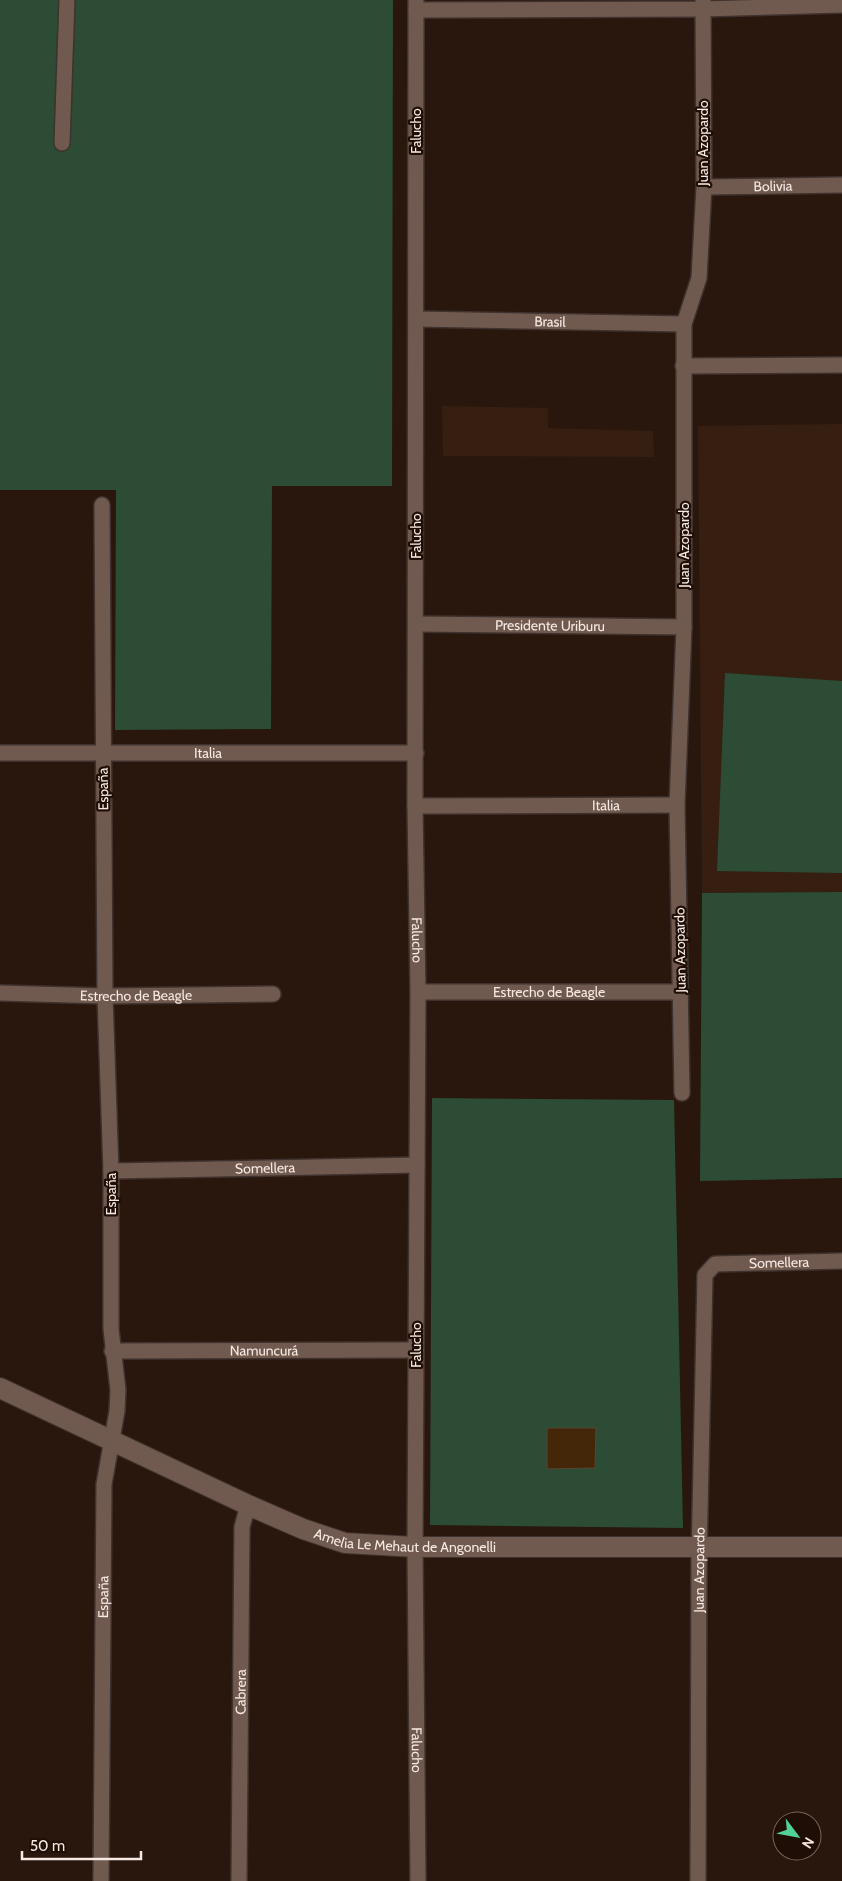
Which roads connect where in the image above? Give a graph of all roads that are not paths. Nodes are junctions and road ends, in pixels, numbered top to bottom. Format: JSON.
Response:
{"nodes":[{"id":1,"x":66,"y":0,"type":"edge"},
{"id":2,"x":703,"y":4,"type":"edge"},
{"id":3,"x":416,"y":5,"type":"edge"},
{"id":4,"x":842,"y":5,"type":"edge"},
{"id":5,"x":62,"y":143,"type":"dead end"},
{"id":6,"x":842,"y":185,"type":"edge"},
{"id":7,"x":704,"y":187,"type":"junction"},
{"id":8,"x":416,"y":319,"type":"junction"},
{"id":9,"x":684,"y":324,"type":"junction"},
{"id":10,"x":842,"y":365,"type":"edge"},
{"id":11,"x":684,"y":366,"type":"junction"},
{"id":12,"x":102,"y":505,"type":"dead end"},
{"id":13,"x":416,"y":624,"type":"junction"},
{"id":14,"x":684,"y":627,"type":"junction"},
{"id":15,"x":103,"y":752,"type":"junction"},
{"id":16,"x":0,"y":753,"type":"edge"},
{"id":17,"x":416,"y":753,"type":"junction"},
{"id":18,"x":677,"y":805,"type":"junction"},
{"id":19,"x":415,"y":806,"type":"junction"},
{"id":20,"x":418,"y":992,"type":"junction"},
{"id":21,"x":681,"y":992,"type":"junction"},
{"id":22,"x":0,"y":993,"type":"edge"},
{"id":23,"x":273,"y":994,"type":"dead end"},
{"id":24,"x":105,"y":996,"type":"junction"},
{"id":25,"x":682,"y":1093,"type":"dead end"},
{"id":26,"x":417,"y":1165,"type":"junction"},
{"id":27,"x":111,"y":1171,"type":"junction"},
{"id":28,"x":842,"y":1261,"type":"edge"},
{"id":29,"x":715,"y":1264,"type":"joint"},
{"id":30,"x":416,"y":1350,"type":"junction"},
{"id":31,"x":112,"y":1352,"type":"junction"},
{"id":32,"x":0,"y":1388,"type":"edge"},
{"id":33,"x":111,"y":1440,"type":"junction"},
{"id":34,"x":248,"y":1505,"type":"junction"},
{"id":35,"x":415,"y":1547,"type":"junction"},
{"id":36,"x":699,"y":1547,"type":"junction"},
{"id":37,"x":842,"y":1547,"type":"edge"},
{"id":38,"x":101,"y":1881,"type":"edge"},
{"id":39,"x":239,"y":1881,"type":"edge"},
{"id":40,"x":418,"y":1881,"type":"edge"},
{"id":41,"x":698,"y":1881,"type":"edge"}],
"edges":[{"from":1,"to":5,"type":"street"},
{"from":2,"to":3,"type":"street"},
{"from":2,"to":4,"type":"street"},
{"from":2,"to":7,"type":"street","name":"Juan Azopardo"},
{"from":3,"to":8,"type":"street","name":"Falucho"},
{"from":6,"to":7,"type":"street","name":"Bolivia"},
{"from":7,"to":9,"type":"street","name":"Juan Azopardo"},
{"from":8,"to":9,"type":"street","name":"Brasil"},
{"from":8,"to":13,"type":"street","name":"Falucho"},
{"from":9,"to":11,"type":"street","name":"Juan Azopardo"},
{"from":10,"to":11,"type":"street"},
{"from":11,"to":14,"type":"street","name":"Juan Azopardo"},
{"from":12,"to":15,"type":"street","name":"España"},
{"from":13,"to":14,"type":"street","name":"Presidente Uriburu"},
{"from":13,"to":17,"type":"street","name":"Falucho"},
{"from":14,"to":18,"type":"street","name":"Juan Azopardo"},
{"from":15,"to":16,"type":"street","name":"Italia"},
{"from":15,"to":17,"type":"street","name":"Italia"},
{"from":15,"to":24,"type":"street","name":"España"},
{"from":17,"to":19,"type":"street","name":"Falucho"},
{"from":18,"to":19,"type":"street","name":"Italia"},
{"from":18,"to":21,"type":"street","name":"Juan Azopardo"},
{"from":19,"to":20,"type":"street","name":"Falucho"},
{"from":20,"to":21,"type":"street","name":"Estrecho de Beagle"},
{"from":20,"to":26,"type":"street","name":"Falucho"},
{"from":21,"to":25,"type":"street","name":"Juan Azopardo"},
{"from":22,"to":24,"type":"street","name":"Estrecho de Beagle"},
{"from":23,"to":24,"type":"street","name":"Estrecho de Beagle"},
{"from":24,"to":27,"type":"street","name":"España"},
{"from":26,"to":27,"type":"street","name":"Somellera"},
{"from":26,"to":30,"type":"street","name":"Falucho"},
{"from":27,"to":31,"type":"street","name":"España"},
{"from":28,"to":29,"type":"street","name":"Somellera"},
{"from":29,"to":36,"type":"street","name":"Juan Azopardo"},
{"from":30,"to":31,"type":"street","name":"Namuncurá"},
{"from":30,"to":35,"type":"street","name":"Falucho"},
{"from":31,"to":33,"type":"street","name":"España"},
{"from":32,"to":33,"type":"street","name":"Amelia Le Mehaut de Angonelli"},
{"from":33,"to":34,"type":"street","name":"Amelia Le Mehaut de Angonelli"},
{"from":33,"to":38,"type":"street","name":"España"},
{"from":34,"to":35,"type":"street","name":"Amelia Le Mehaut de Angonelli"},
{"from":34,"to":39,"type":"street","name":"Cabrera"},
{"from":35,"to":36,"type":"street","name":"Amelia Le Mehaut de Angonelli"},
{"from":35,"to":40,"type":"street","name":"Falucho"},
{"from":36,"to":37,"type":"street","name":"Amelia Le Mehaut de Angonelli"},
{"from":36,"to":41,"type":"street","name":"Juan Azopardo"}]}
